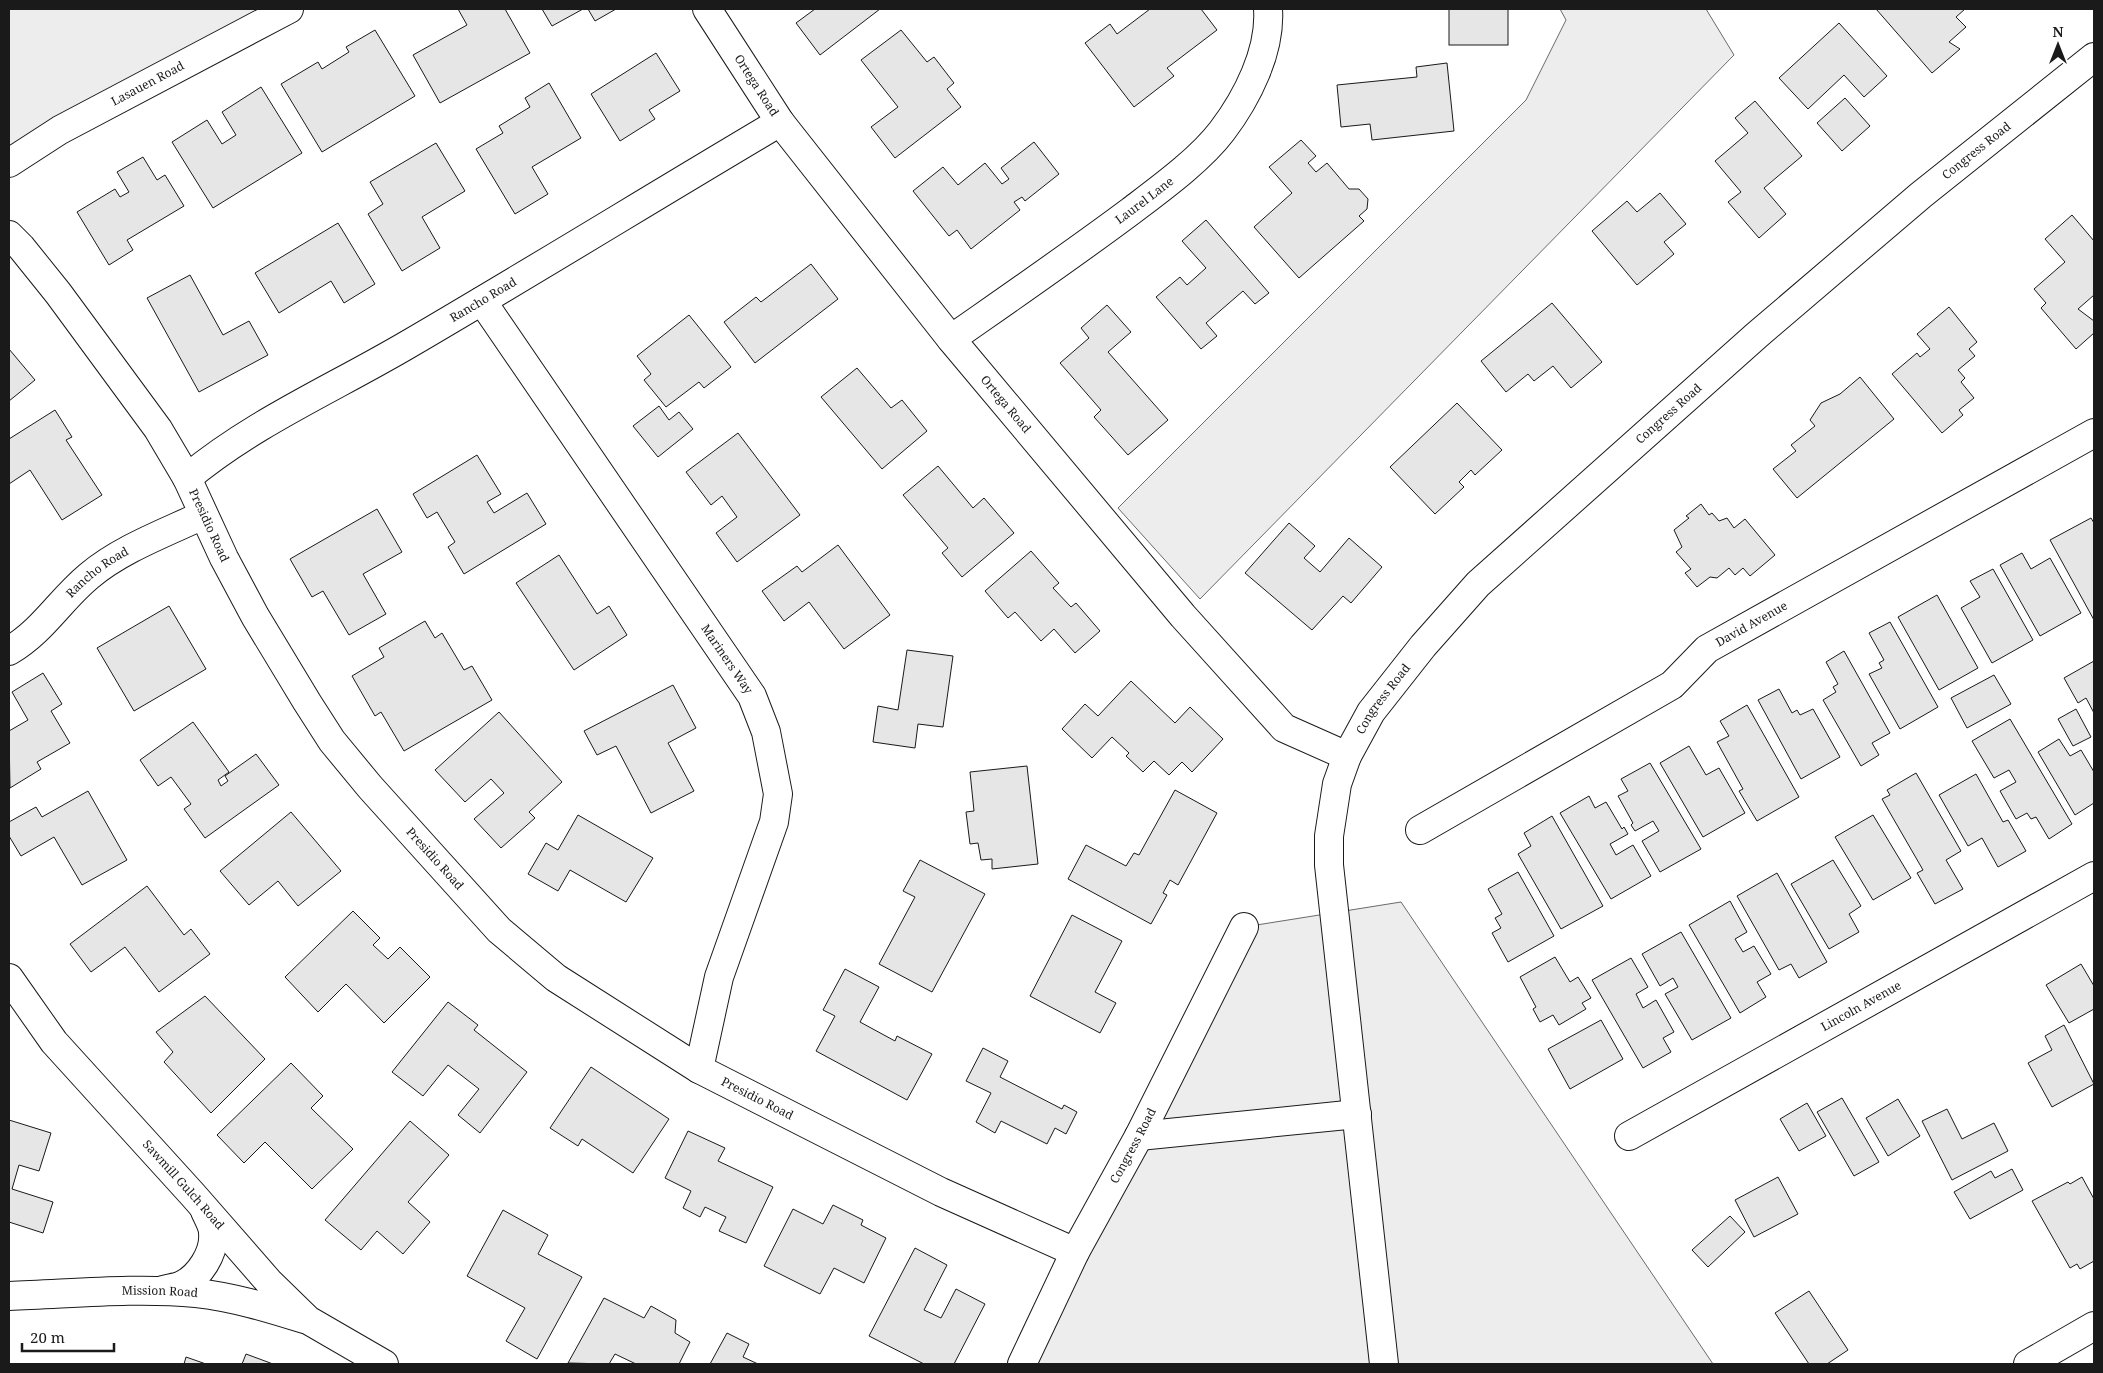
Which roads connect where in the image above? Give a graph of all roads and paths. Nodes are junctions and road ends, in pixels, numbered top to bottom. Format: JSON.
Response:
{"nodes":[{"id":1,"x":289,"y":9,"type":"edge"},
{"id":2,"x":707,"y":9,"type":"edge"},
{"id":3,"x":1268,"y":9,"type":"edge"},
{"id":4,"x":2094,"y":57,"type":"edge"},
{"id":5,"x":780,"y":122,"type":"junction"},
{"id":6,"x":9,"y":163,"type":"edge"},
{"id":7,"x":9,"y":235,"type":"edge"},
{"id":8,"x":482,"y":301,"type":"junction"},
{"id":9,"x":951,"y":339,"type":"junction"},
{"id":10,"x":2094,"y":433,"type":"edge"},
{"id":11,"x":187,"y":478,"type":"junction"},
{"id":12,"x":203,"y":515,"type":"junction"},
{"id":13,"x":9,"y":651,"type":"edge"},
{"id":14,"x":1347,"y":756,"type":"junction"},
{"id":15,"x":1420,"y":830,"type":"dead end"},
{"id":16,"x":2094,"y":876,"type":"edge"},
{"id":17,"x":1244,"y":927,"type":"dead end"},
{"id":18,"x":9,"y":978,"type":"edge"},
{"id":19,"x":699,"y":1069,"type":"junction"},
{"id":20,"x":1357,"y":1114,"type":"junction"},
{"id":21,"x":1139,"y":1136,"type":"junction"},
{"id":22,"x":1628,"y":1136,"type":"dead end"},
{"id":23,"x":203,"y":1206,"type":"junction"},
{"id":24,"x":1075,"y":1252,"type":"junction"},
{"id":25,"x":159,"y":1291,"type":"junction"},
{"id":26,"x":9,"y":1296,"type":"edge"},
{"id":27,"x":308,"y":1320,"type":"junction"},
{"id":28,"x":2094,"y":1326,"type":"edge"},
{"id":29,"x":384,"y":1364,"type":"edge"},
{"id":30,"x":1022,"y":1364,"type":"edge"},
{"id":31,"x":1384,"y":1364,"type":"edge"},
{"id":32,"x":2028,"y":1364,"type":"edge"}],
"edges":[{"from":1,"to":6,"type":"street","name":"Lasauen Road"},
{"from":2,"to":5,"type":"street","name":"Ortega Road"},
{"from":3,"to":9,"type":"street","name":"Laurel Lane"},
{"from":4,"to":14,"type":"street","name":"Congress Road"},
{"from":5,"to":8,"type":"street","name":"Rancho Road"},
{"from":5,"to":9,"type":"street","name":"Ortega Road"},
{"from":7,"to":11,"type":"street","name":"Presidio Road"},
{"from":8,"to":11,"type":"street","name":"Rancho Road"},
{"from":8,"to":19,"type":"street","name":"Mariners Way"},
{"from":9,"to":14,"type":"street","name":"Ortega Road"},
{"from":10,"to":15,"type":"street","name":"David Avenue"},
{"from":11,"to":12,"type":"street","name":"Presidio Road"},
{"from":12,"to":13,"type":"street","name":"Rancho Road"},
{"from":12,"to":19,"type":"street","name":"Presidio Road"},
{"from":14,"to":20,"type":"street","name":"Congress Road"},
{"from":16,"to":22,"type":"street","name":"Lincoln Avenue"},
{"from":17,"to":21,"type":"street","name":"Congress Road"},
{"from":18,"to":23,"type":"street","name":"Sawmill Gulch Road"},
{"from":19,"to":24,"type":"street","name":"Presidio Road"},
{"from":20,"to":21,"type":"street"},
{"from":20,"to":31,"type":"street","name":"Congress Road"},
{"from":21,"to":24,"type":"street","name":"Congress Road"},
{"from":23,"to":25,"type":"street"},
{"from":23,"to":27,"type":"street","name":"Sawmill Gulch Road"},
{"from":24,"to":30,"type":"street","name":"Congress Road"},
{"from":25,"to":26,"type":"street","name":"Mission Road"},
{"from":25,"to":27,"type":"street","name":"Mission Road"},
{"from":27,"to":29,"type":"street","name":"Sawmill Gulch Road"},
{"from":28,"to":32,"type":"street"}]}
